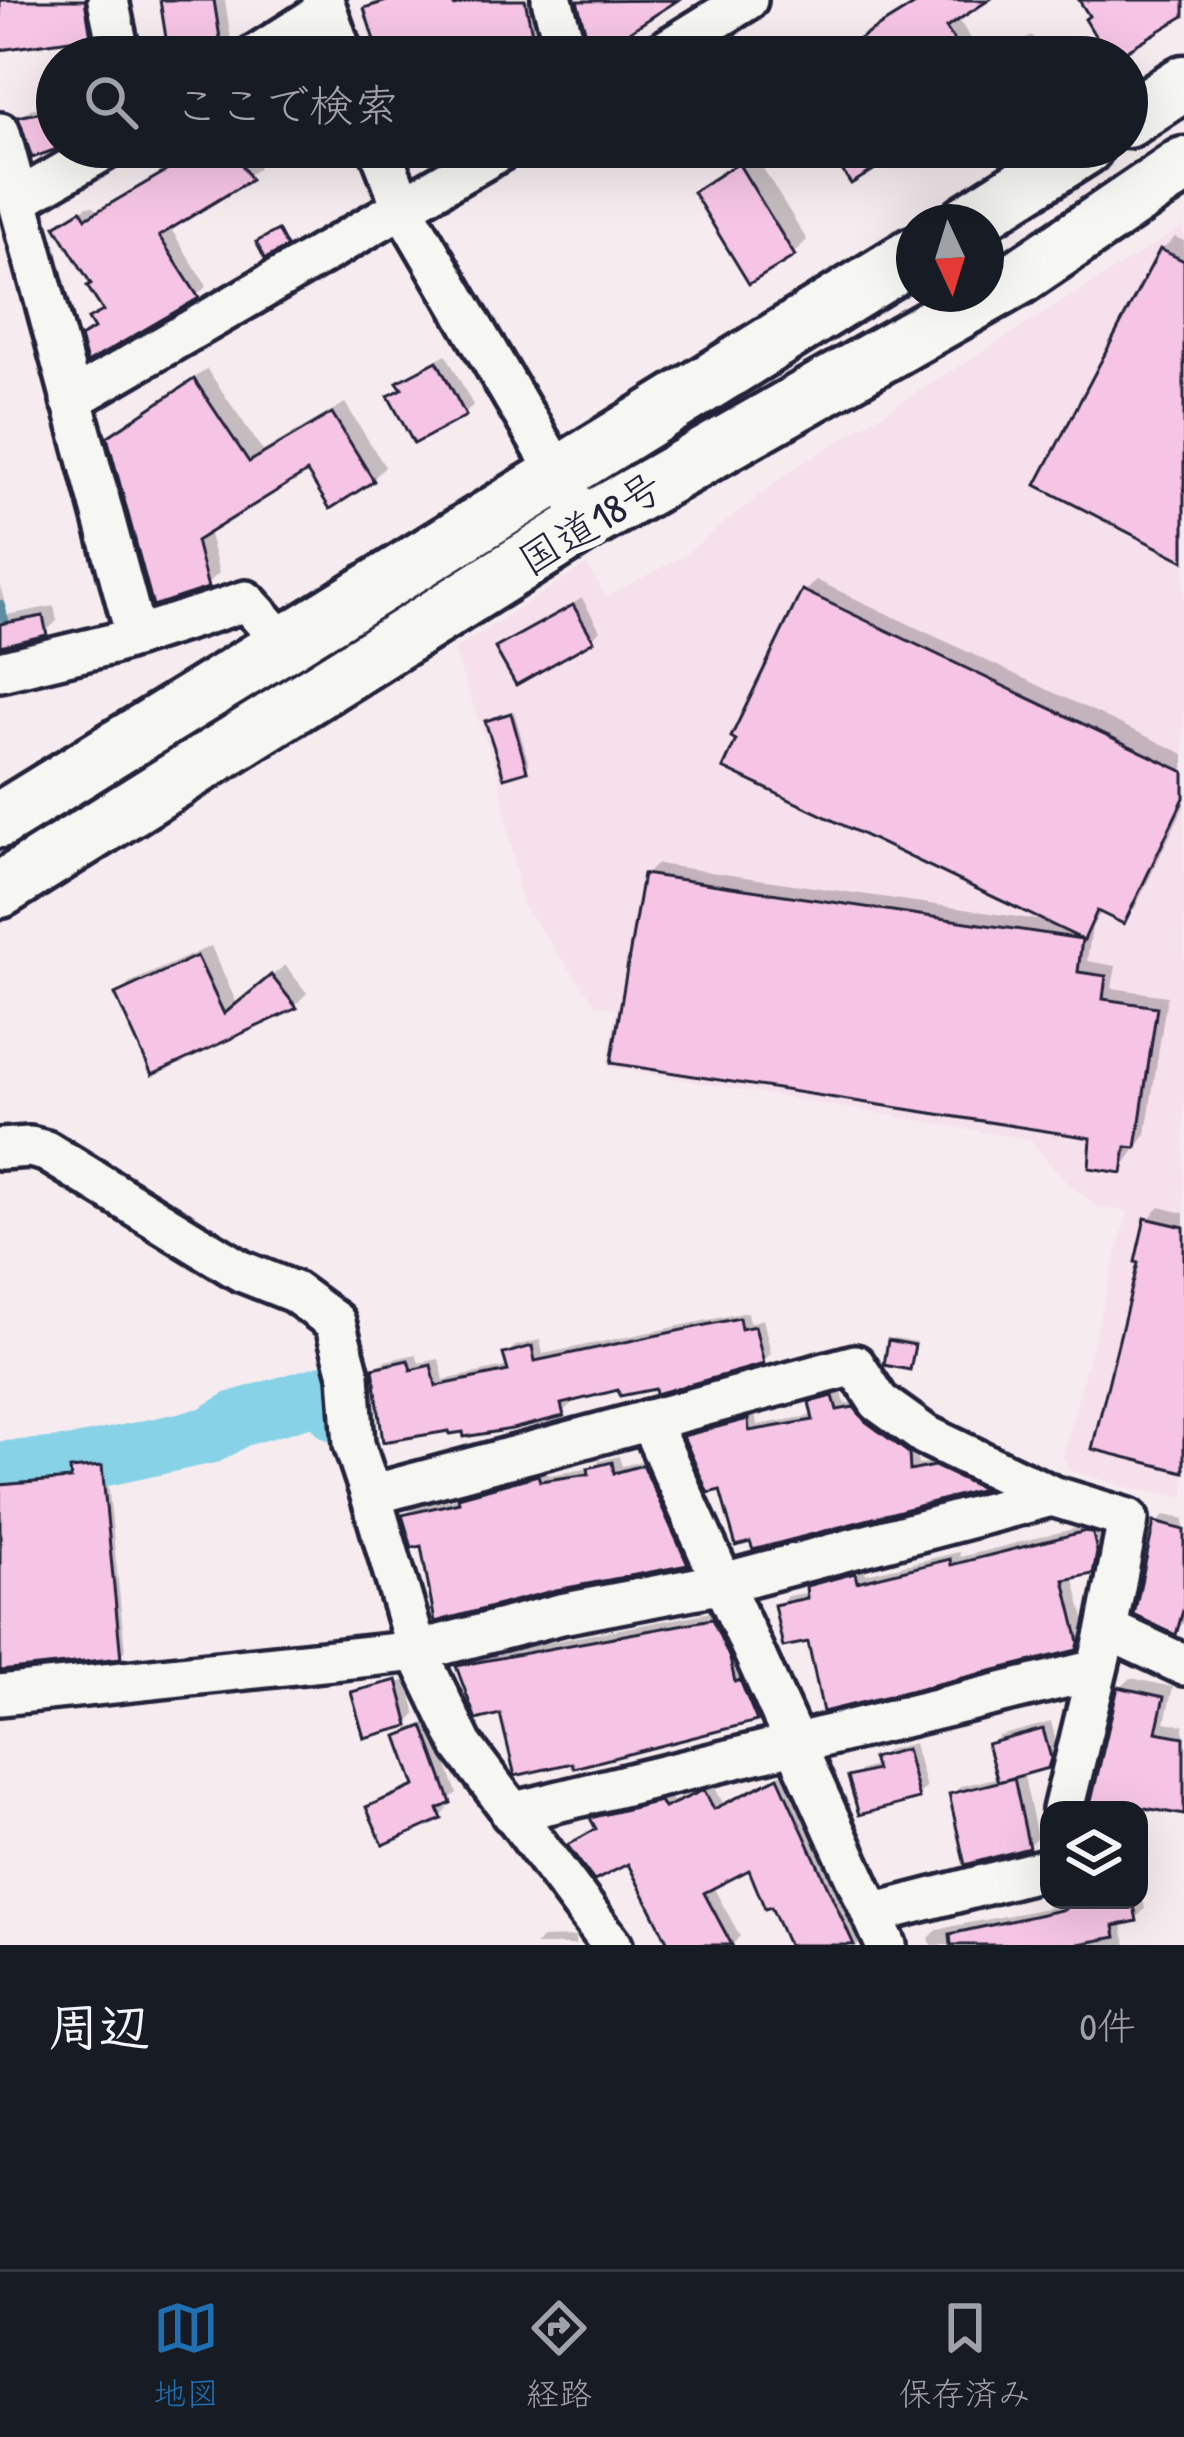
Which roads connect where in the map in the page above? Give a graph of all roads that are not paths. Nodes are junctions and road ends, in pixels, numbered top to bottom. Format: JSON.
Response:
{"nodes":[{"id":1,"x":108,"y":0,"type":"edge"},
{"id":2,"x":552,"y":0,"type":"edge"},
{"id":3,"x":747,"y":0,"type":"edge"},
{"id":4,"x":324,"y":6,"type":"edge"},
{"id":5,"x":116,"y":36,"type":"edge"},
{"id":6,"x":282,"y":36,"type":"edge"},
{"id":7,"x":335,"y":36,"type":"edge"},
{"id":8,"x":562,"y":36,"type":"edge"},
{"id":9,"x":689,"y":36,"type":"edge"},
{"id":10,"x":1184,"y":83,"type":"edge"},
{"id":11,"x":1148,"y":106,"type":"edge"},
{"id":12,"x":0,"y":133,"type":"edge"},
{"id":13,"x":1184,"y":165,"type":"edge"},
{"id":14,"x":73,"y":168,"type":"edge"},
{"id":15,"x":387,"y":168,"type":"edge"},
{"id":16,"x":471,"y":168,"type":"edge"},
{"id":17,"x":1052,"y":168,"type":"edge"},
{"id":18,"x":19,"y":199,"type":"junction"},
{"id":19,"x":995,"y":204,"type":"edge"},
{"id":20,"x":403,"y":208,"type":"junction"},
{"id":21,"x":896,"y":265,"type":"edge"},
{"id":22,"x":71,"y":400,"type":"junction"},
{"id":23,"x":559,"y":473,"type":"junction"},
{"id":24,"x":586,"y":523,"type":"junction"},
{"id":25,"x":136,"y":636,"type":"junction"},
{"id":26,"x":286,"y":644,"type":"junction"},
{"id":27,"x":0,"y":671,"type":"edge"},
{"id":28,"x":0,"y":820,"type":"edge"},
{"id":29,"x":0,"y":890,"type":"edge"},
{"id":30,"x":0,"y":1149,"type":"edge"},
{"id":31,"x":649,"y":1420,"type":"junction"},
{"id":32,"x":371,"y":1495,"type":"junction"},
{"id":33,"x":1052,"y":1496,"type":"junction"},
{"id":34,"x":723,"y":1583,"type":"junction"},
{"id":35,"x":1107,"y":1629,"type":"junction"},
{"id":36,"x":417,"y":1651,"type":"junction"},
{"id":37,"x":1184,"y":1665,"type":"edge"},
{"id":38,"x":1096,"y":1670,"type":"junction"},
{"id":39,"x":0,"y":1695,"type":"edge"},
{"id":40,"x":794,"y":1744,"type":"junction"},
{"id":41,"x":1065,"y":1801,"type":"edge"},
{"id":42,"x":511,"y":1814,"type":"junction"},
{"id":43,"x":1040,"y":1871,"type":"edge"},
{"id":44,"x":879,"y":1930,"type":"edge"},
{"id":45,"x":612,"y":1945,"type":"edge"}],
"edges":[{"from":1,"to":5,"type":"street"},
{"from":2,"to":8,"type":"street"},
{"from":3,"to":9,"type":"street"},
{"from":4,"to":6,"type":"street"},
{"from":4,"to":7,"type":"street"},
{"from":10,"to":11,"type":"highway"},
{"from":12,"to":18,"type":"street"},
{"from":13,"to":24,"type":"highway","name":"国道18号"},
{"from":14,"to":18,"type":"street"},
{"from":15,"to":20,"type":"street"},
{"from":16,"to":20,"type":"street"},
{"from":17,"to":19,"type":"highway"},
{"from":18,"to":22,"type":"street"},
{"from":20,"to":22,"type":"street"},
{"from":20,"to":23,"type":"street"},
{"from":21,"to":23,"type":"highway","name":"国道18号"},
{"from":22,"to":25,"type":"street"},
{"from":23,"to":24,"type":"street"},
{"from":23,"to":26,"type":"highway","name":"国道18号"},
{"from":24,"to":29,"type":"highway","name":"国道18号"},
{"from":25,"to":26,"type":"street"},
{"from":25,"to":27,"type":"street"},
{"from":26,"to":28,"type":"highway","name":"国道18号"},
{"from":30,"to":32,"type":"street"},
{"from":31,"to":32,"type":"street"},
{"from":31,"to":33,"type":"street"},
{"from":31,"to":34,"type":"street"},
{"from":32,"to":36,"type":"street"},
{"from":33,"to":34,"type":"street"},
{"from":33,"to":35,"type":"street"},
{"from":34,"to":36,"type":"street"},
{"from":34,"to":40,"type":"street"},
{"from":35,"to":37,"type":"street"},
{"from":35,"to":38,"type":"street"},
{"from":36,"to":39,"type":"street"},
{"from":36,"to":42,"type":"street"},
{"from":38,"to":40,"type":"street"},
{"from":38,"to":41,"type":"street"},
{"from":40,"to":42,"type":"street"},
{"from":40,"to":44,"type":"street"},
{"from":42,"to":45,"type":"street"},
{"from":43,"to":44,"type":"street"}]}
